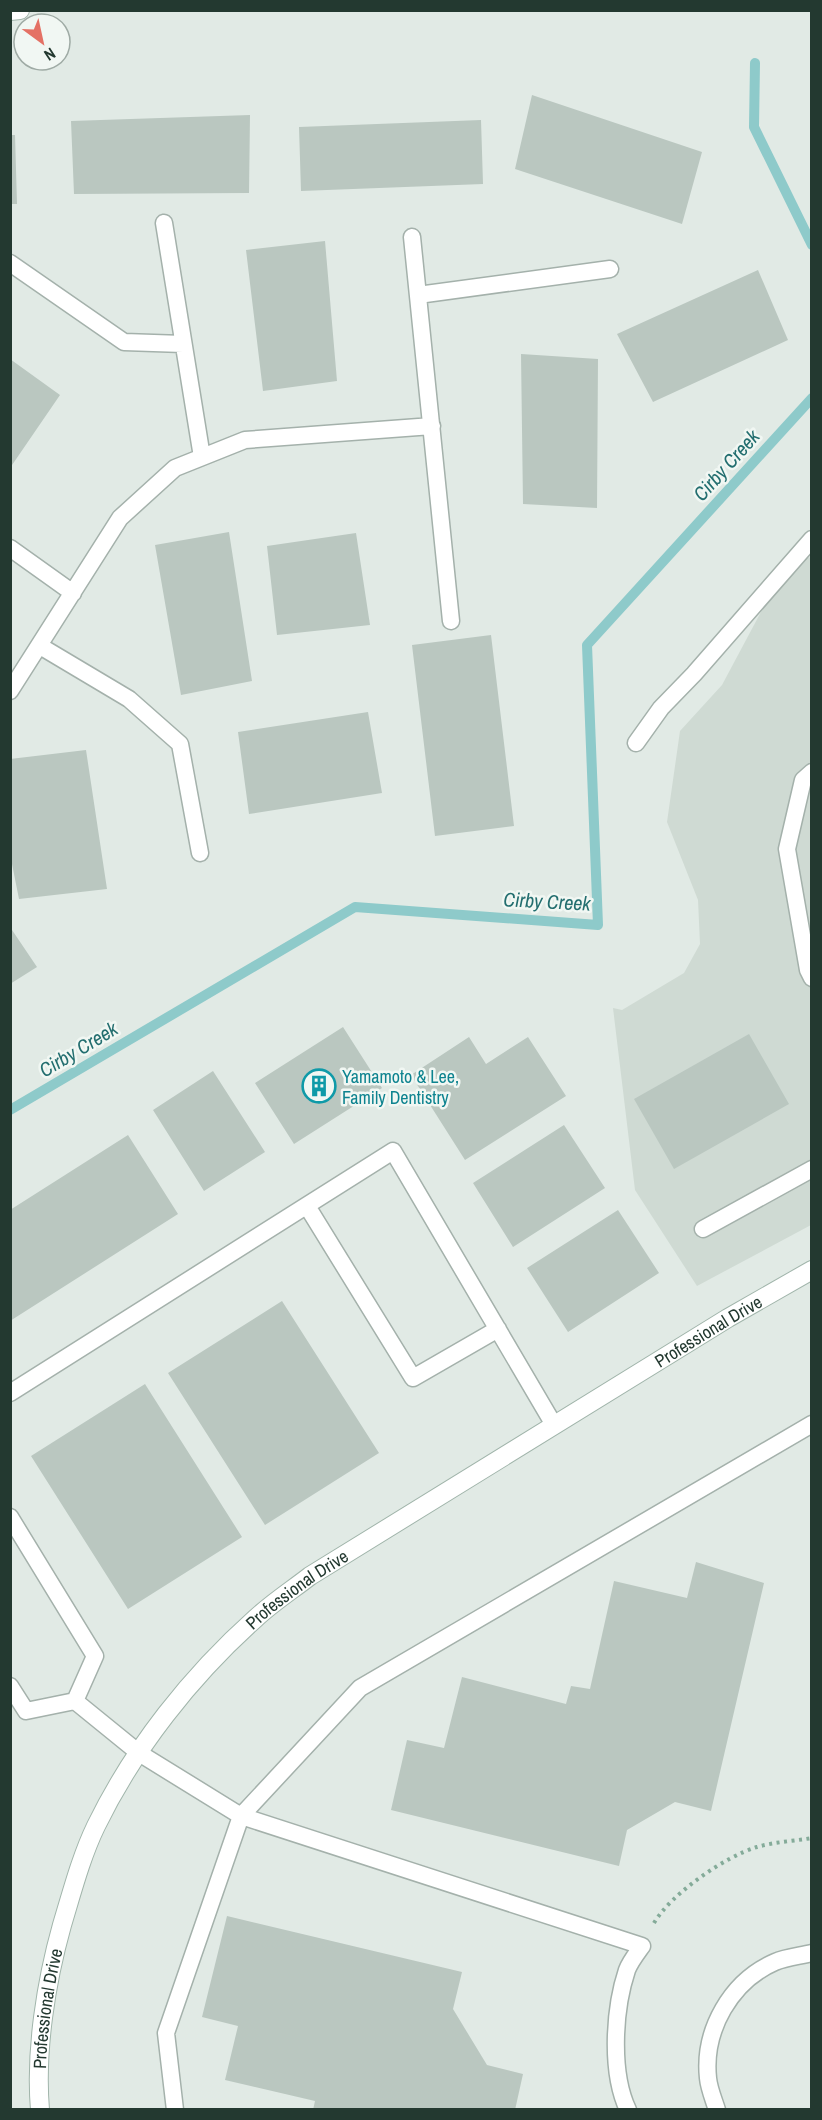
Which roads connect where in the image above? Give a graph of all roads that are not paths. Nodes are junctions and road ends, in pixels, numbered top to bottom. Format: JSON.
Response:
{"nodes":[{"id":1,"x":20,"y":10,"type":"edge"},
{"id":2,"x":10,"y":11,"type":"edge"},
{"id":3,"x":164,"y":223,"type":"dead end"},
{"id":4,"x":412,"y":237,"type":"dead end"},
{"id":5,"x":10,"y":263,"type":"edge"},
{"id":6,"x":610,"y":269,"type":"dead end"},
{"id":7,"x":418,"y":295,"type":"junction"},
{"id":8,"x":183,"y":344,"type":"junction"},
{"id":9,"x":432,"y":426,"type":"junction"},
{"id":10,"x":202,"y":458,"type":"junction"},
{"id":11,"x":812,"y":539,"type":"edge"},
{"id":12,"x":10,"y":548,"type":"edge"},
{"id":13,"x":73,"y":593,"type":"junction"},
{"id":14,"x":451,"y":621,"type":"dead end"},
{"id":15,"x":40,"y":645,"type":"junction"},
{"id":16,"x":10,"y":691,"type":"edge"},
{"id":17,"x":636,"y":743,"type":"dead end"},
{"id":18,"x":812,"y":772,"type":"edge"},
{"id":19,"x":200,"y":853,"type":"dead end"},
{"id":20,"x":812,"y":978,"type":"edge"},
{"id":21,"x":812,"y":1169,"type":"edge"},
{"id":22,"x":307,"y":1206,"type":"junction"},
{"id":23,"x":702,"y":1229,"type":"dead end"},
{"id":24,"x":812,"y":1270,"type":"edge"},
{"id":25,"x":498,"y":1329,"type":"junction"},
{"id":26,"x":10,"y":1393,"type":"edge"},
{"id":27,"x":812,"y":1424,"type":"edge"},
{"id":28,"x":554,"y":1425,"type":"junction"},
{"id":29,"x":10,"y":1517,"type":"edge"},
{"id":30,"x":10,"y":1686,"type":"edge"},
{"id":31,"x":75,"y":1701,"type":"junction"},
{"id":32,"x":139,"y":1753,"type":"junction"},
{"id":33,"x":241,"y":1816,"type":"junction"},
{"id":34,"x":812,"y":1953,"type":"edge"},
{"id":35,"x":40,"y":2109,"type":"edge"},
{"id":36,"x":175,"y":2109,"type":"edge"},
{"id":37,"x":628,"y":2109,"type":"edge"},
{"id":38,"x":717,"y":2109,"type":"edge"}],
"edges":[{"from":1,"to":2,"type":"street"},
{"from":3,"to":8,"type":"lane"},
{"from":4,"to":7,"type":"lane"},
{"from":5,"to":8,"type":"lane"},
{"from":6,"to":7,"type":"lane"},
{"from":7,"to":9,"type":"lane"},
{"from":8,"to":10,"type":"lane"},
{"from":9,"to":10,"type":"lane"},
{"from":9,"to":14,"type":"lane"},
{"from":10,"to":13,"type":"lane"},
{"from":11,"to":17,"type":"lane"},
{"from":12,"to":13,"type":"lane"},
{"from":13,"to":15,"type":"lane"},
{"from":15,"to":16,"type":"lane"},
{"from":15,"to":19,"type":"lane"},
{"from":18,"to":20,"type":"lane"},
{"from":21,"to":23,"type":"lane"},
{"from":22,"to":25,"type":"lane"},
{"from":22,"to":25,"type":"lane"},
{"from":22,"to":26,"type":"lane"},
{"from":24,"to":28,"type":"street","name":"Professional Drive"},
{"from":25,"to":28,"type":"lane"},
{"from":27,"to":33,"type":"lane"},
{"from":28,"to":32,"type":"street","name":"Professional Drive"},
{"from":29,"to":31,"type":"lane"},
{"from":30,"to":31,"type":"lane"},
{"from":31,"to":32,"type":"lane"},
{"from":32,"to":33,"type":"lane"},
{"from":32,"to":35,"type":"street","name":"Professional Drive"},
{"from":33,"to":36,"type":"lane"},
{"from":33,"to":37,"type":"lane"},
{"from":34,"to":38,"type":"lane"}]}
